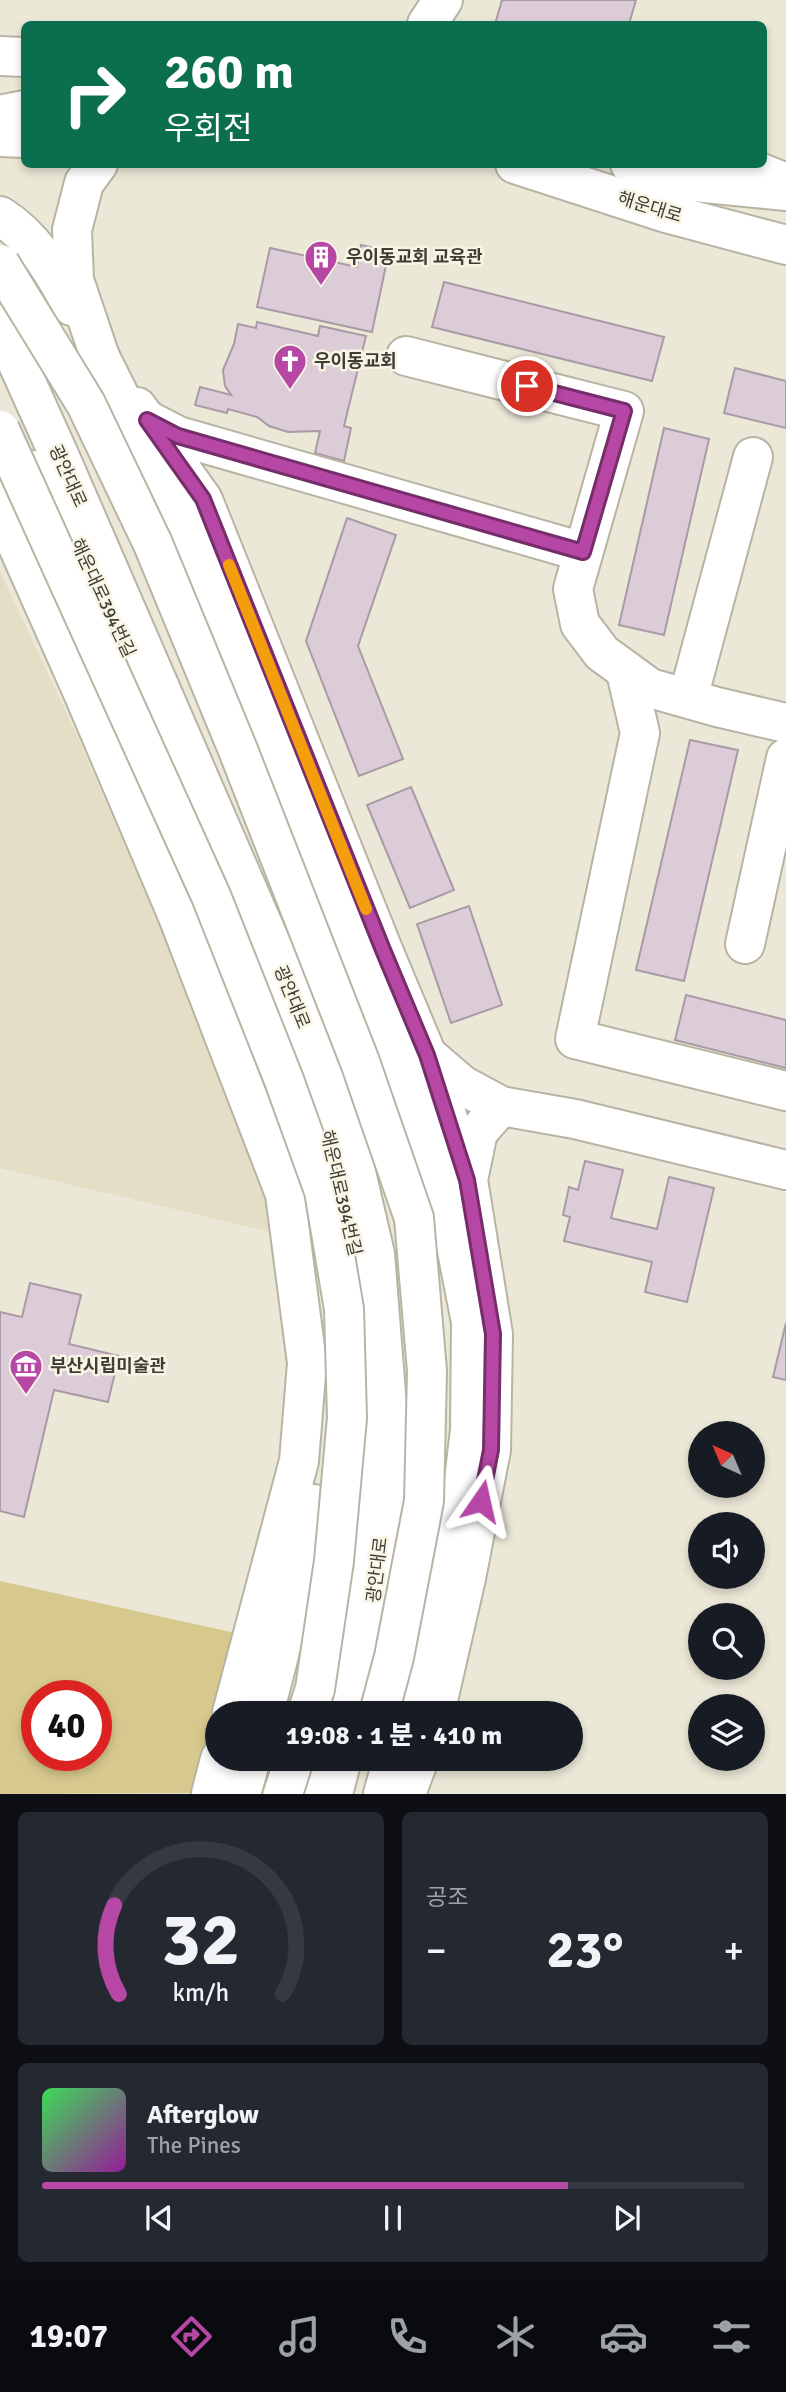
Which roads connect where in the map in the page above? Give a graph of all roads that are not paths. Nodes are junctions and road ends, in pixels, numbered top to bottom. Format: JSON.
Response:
{"nodes":[{"id":1,"x":443,"y":0,"type":"edge"},
{"id":2,"x":429,"y":21,"type":"edge"},
{"id":3,"x":0,"y":56,"type":"edge"},
{"id":4,"x":21,"y":57,"type":"edge"},
{"id":5,"x":21,"y":111,"type":"edge"},
{"id":6,"x":0,"y":115,"type":"edge"},
{"id":7,"x":0,"y":137,"type":"edge"},
{"id":8,"x":21,"y":138,"type":"edge"},
{"id":9,"x":95,"y":168,"type":"edge"},
{"id":10,"x":527,"y":168,"type":"edge"},
{"id":11,"x":643,"y":168,"type":"edge"},
{"id":12,"x":749,"y":168,"type":"edge"},
{"id":13,"x":786,"y":183,"type":"edge"},
{"id":14,"x":786,"y":191,"type":"edge"},
{"id":15,"x":0,"y":216,"type":"edge"},
{"id":16,"x":786,"y":245,"type":"edge"},
{"id":17,"x":0,"y":264,"type":"edge"},
{"id":18,"x":0,"y":324,"type":"edge"},
{"id":19,"x":406,"y":356,"type":"dead end"},
{"id":20,"x":100,"y":357,"type":"junction"},
{"id":21,"x":147,"y":420,"type":"junction"},
{"id":22,"x":0,"y":430,"type":"edge"},
{"id":23,"x":753,"y":457,"type":"dead end"},
{"id":24,"x":5,"y":499,"type":"edge"},
{"id":25,"x":583,"y":552,"type":"junction"},
{"id":26,"x":626,"y":672,"type":"junction"},
{"id":27,"x":107,"y":696,"type":"junction"},
{"id":28,"x":688,"y":698,"type":"junction"},
{"id":29,"x":786,"y":723,"type":"edge"},
{"id":30,"x":170,"y":743,"type":"junction"},
{"id":31,"x":786,"y":758,"type":"edge"},
{"id":32,"x":745,"y":944,"type":"dead end"},
{"id":33,"x":427,"y":1055,"type":"junction"},
{"id":34,"x":786,"y":1091,"type":"edge"},
{"id":35,"x":501,"y":1106,"type":"junction"},
{"id":36,"x":786,"y":1170,"type":"edge"},
{"id":37,"x":467,"y":1180,"type":"junction"},
{"id":38,"x":235,"y":1701,"type":"edge"},
{"id":39,"x":267,"y":1701,"type":"edge"},
{"id":40,"x":311,"y":1701,"type":"edge"},
{"id":41,"x":332,"y":1701,"type":"edge"},
{"id":42,"x":356,"y":1701,"type":"edge"},
{"id":43,"x":382,"y":1701,"type":"edge"},
{"id":44,"x":410,"y":1701,"type":"edge"},
{"id":45,"x":438,"y":1701,"type":"edge"},
{"id":46,"x":217,"y":1771,"type":"edge"},
{"id":47,"x":248,"y":1771,"type":"edge"},
{"id":48,"x":289,"y":1771,"type":"edge"},
{"id":49,"x":295,"y":1771,"type":"edge"},
{"id":50,"x":315,"y":1771,"type":"edge"},
{"id":51,"x":339,"y":1771,"type":"edge"},
{"id":52,"x":365,"y":1771,"type":"edge"},
{"id":53,"x":390,"y":1771,"type":"edge"},
{"id":54,"x":415,"y":1771,"type":"edge"},
{"id":55,"x":211,"y":1794,"type":"edge"},
{"id":56,"x":241,"y":1794,"type":"edge"},
{"id":57,"x":281,"y":1794,"type":"edge"},
{"id":58,"x":309,"y":1794,"type":"edge"},
{"id":59,"x":334,"y":1794,"type":"edge"},
{"id":60,"x":359,"y":1794,"type":"edge"},
{"id":61,"x":383,"y":1794,"type":"edge"},
{"id":62,"x":406,"y":1794,"type":"edge"}],
"edges":[{"from":1,"to":2,"type":"main road"},
{"from":3,"to":4,"type":"main road"},
{"from":5,"to":6,"type":"main road"},
{"from":7,"to":8,"type":"main road"},
{"from":9,"to":20,"type":"main road"},
{"from":10,"to":16,"type":"main road","name":"해운대로"},
{"from":11,"to":14,"type":"main road"},
{"from":12,"to":13,"type":"main road"},
{"from":15,"to":20,"type":"main road"},
{"from":17,"to":43,"type":"main road","bridge":true},
{"from":18,"to":42,"type":"main road","name":"광안대로"},
{"from":19,"to":25,"type":"main road"},
{"from":20,"to":21,"type":"main road"},
{"from":20,"to":44,"type":"main road"},
{"from":21,"to":25,"type":"main road"},
{"from":21,"to":33,"type":"main road"},
{"from":22,"to":40,"type":"main road","bridge":true},
{"from":23,"to":28,"type":"main road"},
{"from":24,"to":27,"type":"main road","name":"해운대로394번길"},
{"from":24,"to":30,"type":"main road","name":"해운대로394번길"},
{"from":24,"to":38,"type":"main road"},
{"from":25,"to":26,"type":"main road"},
{"from":26,"to":28,"type":"main road"},
{"from":26,"to":34,"type":"main road"},
{"from":27,"to":30,"type":"main road","name":"해운대로394번길"},
{"from":27,"to":39,"type":"main road"},
{"from":28,"to":29,"type":"main road"},
{"from":30,"to":41,"type":"main road","name":"해운대로394번길"},
{"from":31,"to":32,"type":"main road"},
{"from":33,"to":35,"type":"main road"},
{"from":33,"to":37,"type":"main road"},
{"from":35,"to":36,"type":"main road"},
{"from":35,"to":37,"type":"main road"},
{"from":37,"to":45,"type":"main road"},
{"from":46,"to":55,"type":"main road"},
{"from":47,"to":56,"type":"main road"},
{"from":48,"to":57,"type":"main road","bridge":true},
{"from":49,"to":57,"type":"main road"},
{"from":50,"to":58,"type":"main road"},
{"from":51,"to":59,"type":"main road"},
{"from":52,"to":60,"type":"main road"},
{"from":53,"to":61,"type":"main road"},
{"from":54,"to":62,"type":"main road"}]}
